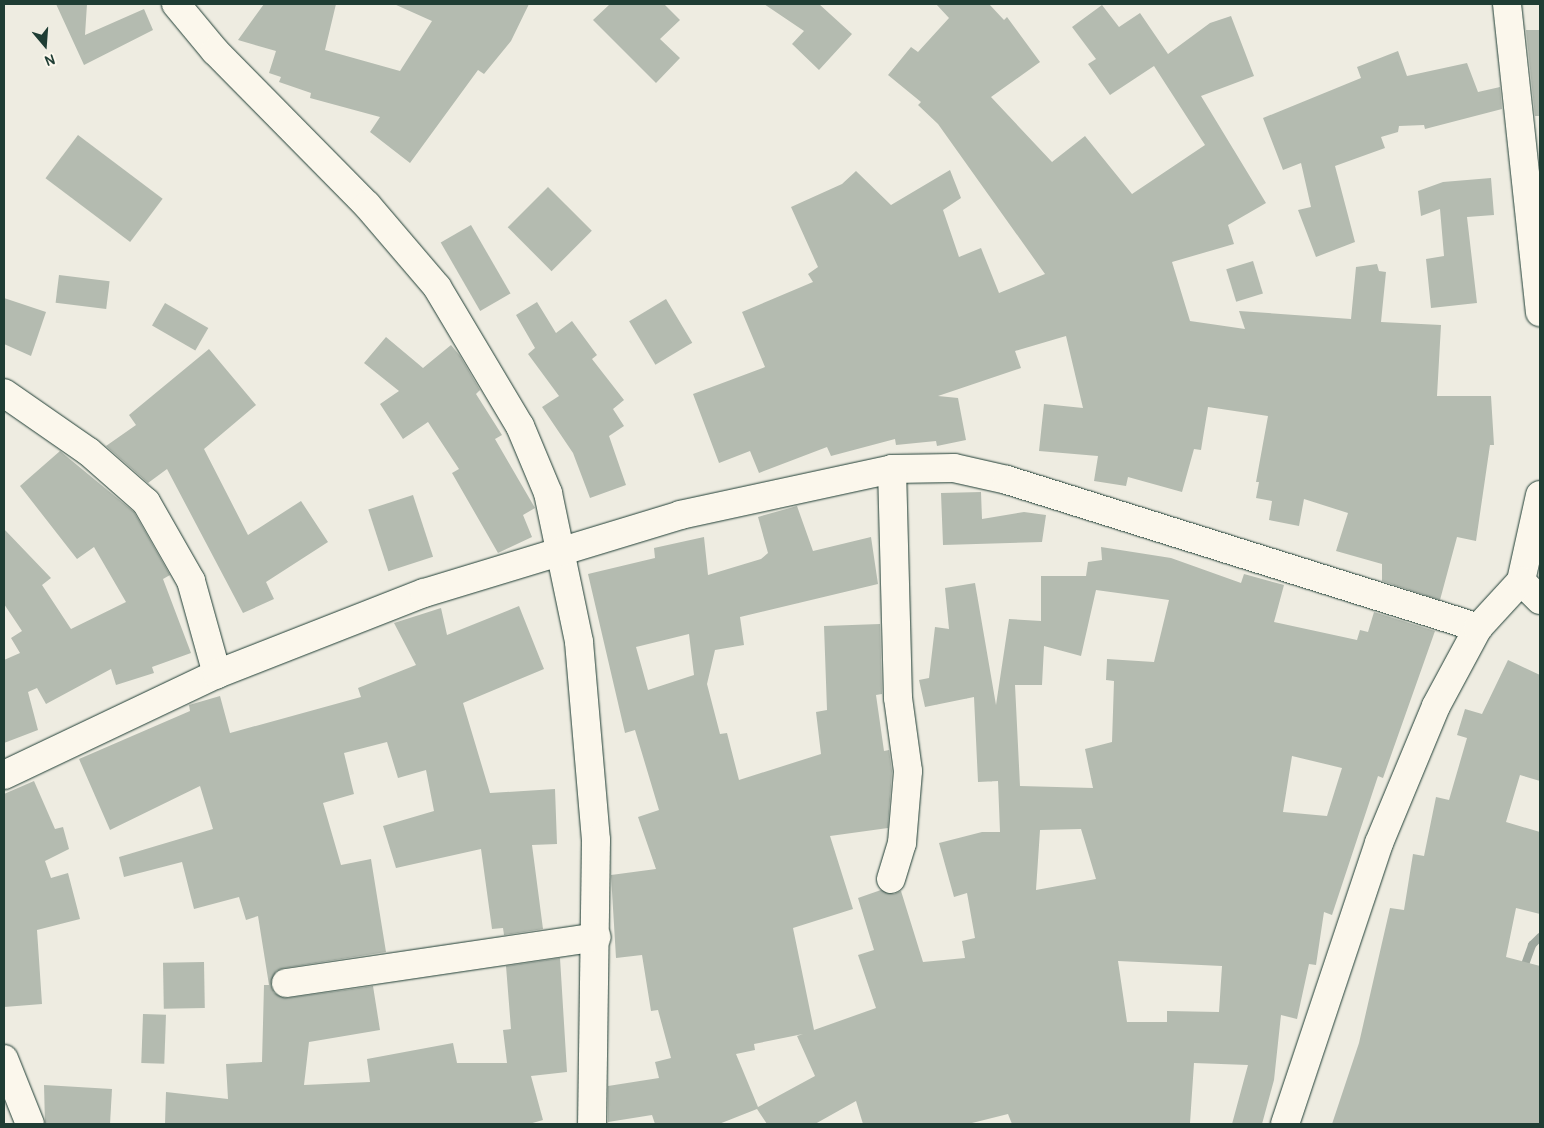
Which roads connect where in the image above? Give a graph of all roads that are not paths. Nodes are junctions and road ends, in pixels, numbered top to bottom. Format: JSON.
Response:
{"nodes":[{"id":1,"x":176,"y":4,"type":"edge"},
{"id":2,"x":1507,"y":4,"type":"edge"},
{"id":3,"x":1535,"y":230,"type":"edge"},
{"id":4,"x":1540,"y":312,"type":"edge"},
{"id":5,"x":4,"y":393,"type":"edge"},
{"id":6,"x":892,"y":469,"type":"junction"},
{"id":7,"x":1540,"y":495,"type":"edge"},
{"id":8,"x":563,"y":551,"type":"junction"},
{"id":9,"x":1531,"y":590,"type":"edge"},
{"id":10,"x":1478,"y":628,"type":"junction"},
{"id":11,"x":217,"y":674,"type":"junction"},
{"id":12,"x":4,"y":775,"type":"edge"},
{"id":13,"x":891,"y":879,"type":"dead end"},
{"id":14,"x":597,"y":938,"type":"junction"},
{"id":15,"x":286,"y":983,"type":"dead end"},
{"id":16,"x":4,"y":1059,"type":"edge"},
{"id":17,"x":30,"y":1124,"type":"edge"},
{"id":18,"x":592,"y":1124,"type":"edge"},
{"id":19,"x":1285,"y":1124,"type":"edge"}],
"edges":[{"from":1,"to":8,"type":"street"},
{"from":2,"to":3,"type":"street"},
{"from":3,"to":4,"type":"street"},
{"from":5,"to":11,"type":"street"},
{"from":6,"to":8,"type":"street"},
{"from":6,"to":10,"type":"street"},
{"from":6,"to":13,"type":"street"},
{"from":7,"to":9,"type":"street"},
{"from":8,"to":11,"type":"street"},
{"from":8,"to":14,"type":"street"},
{"from":9,"to":10,"type":"street"},
{"from":10,"to":19,"type":"street"},
{"from":11,"to":12,"type":"street"},
{"from":14,"to":15,"type":"street"},
{"from":14,"to":18,"type":"street"},
{"from":16,"to":17,"type":"street"}]}
